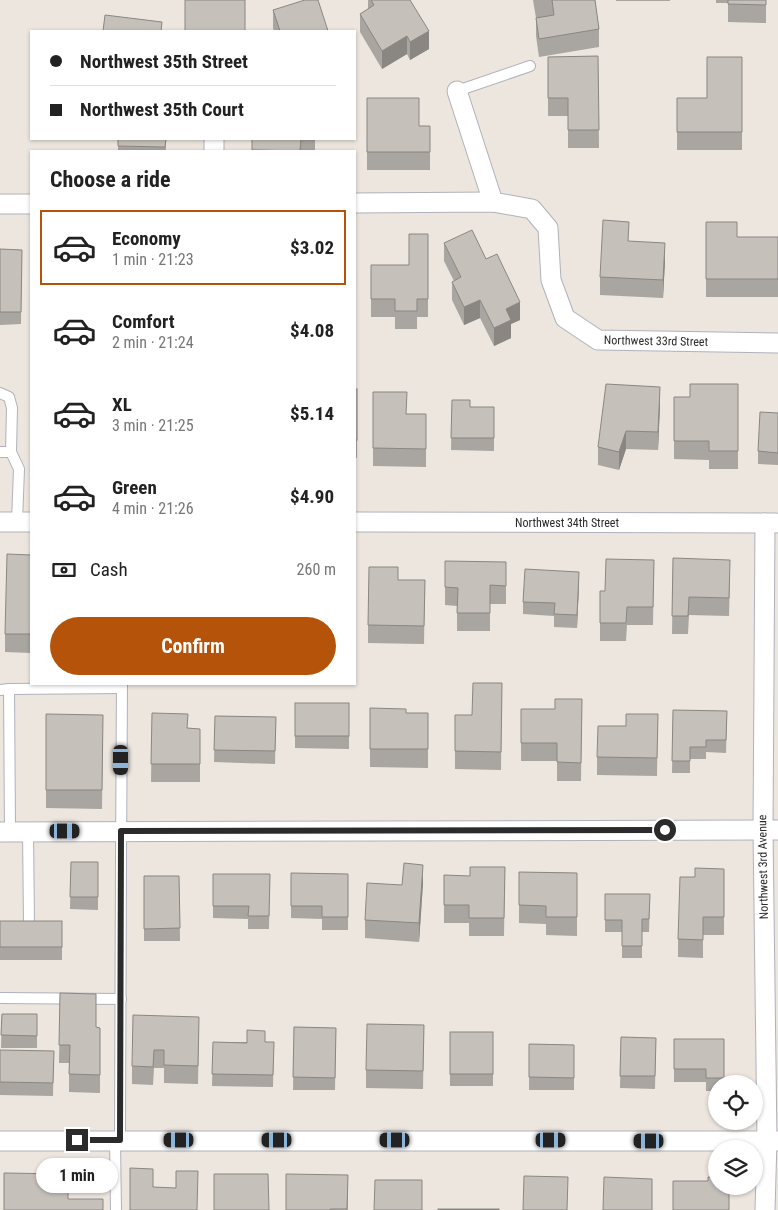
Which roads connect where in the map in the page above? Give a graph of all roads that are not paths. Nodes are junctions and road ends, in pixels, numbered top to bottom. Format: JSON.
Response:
{"nodes":[{"id":1,"x":530,"y":66,"type":"dead end"},
{"id":2,"x":457,"y":91,"type":"joint"},
{"id":3,"x":493,"y":202,"type":"junction"},
{"id":4,"x":356,"y":203,"type":"edge"},
{"id":5,"x":0,"y":204,"type":"edge"},
{"id":6,"x":30,"y":204,"type":"edge"},
{"id":7,"x":778,"y":343,"type":"edge"},
{"id":8,"x":0,"y":393,"type":"edge"},
{"id":9,"x":0,"y":452,"type":"edge"},
{"id":10,"x":11,"y":452,"type":"junction"},
{"id":11,"x":16,"y":522,"type":"edge"},
{"id":12,"x":356,"y":522,"type":"edge"},
{"id":13,"x":772,"y":523,"type":"edge"},
{"id":14,"x":122,"y":686,"type":"edge"},
{"id":15,"x":4,"y":689,"type":"edge"},
{"id":16,"x":770,"y":830,"type":"edge"},
{"id":17,"x":13,"y":831,"type":"edge"},
{"id":18,"x":121,"y":831,"type":"junction"},
{"id":19,"x":28,"y":925,"type":"edge"},
{"id":20,"x":0,"y":998,"type":"edge"},
{"id":21,"x":120,"y":999,"type":"junction"},
{"id":22,"x":0,"y":1140,"type":"edge"},
{"id":23,"x":118,"y":1140,"type":"junction"},
{"id":24,"x":772,"y":1141,"type":"edge"},
{"id":25,"x":116,"y":1210,"type":"edge"},
{"id":26,"x":765,"y":1210,"type":"edge"}],
"edges":[{"from":1,"to":2,"type":"lane"},
{"from":2,"to":3,"type":"street"},
{"from":3,"to":4,"type":"street","name":"Northwest 33rd Street"},
{"from":3,"to":7,"type":"street","name":"Northwest 33rd Street"},
{"from":5,"to":6,"type":"street"},
{"from":8,"to":10,"type":"lane"},
{"from":9,"to":10,"type":"lane"},
{"from":10,"to":11,"type":"lane"},
{"from":12,"to":13,"type":"street","name":"Northwest 34th Street"},
{"from":13,"to":16,"type":"street","name":"Northwest 3rd Avenue"},
{"from":14,"to":15,"type":"lane"},
{"from":14,"to":18,"type":"lane"},
{"from":15,"to":17,"type":"lane"},
{"from":16,"to":18,"type":"street"},
{"from":16,"to":24,"type":"street","name":"Northwest 3rd Avenue"},
{"from":17,"to":18,"type":"street"},
{"from":17,"to":19,"type":"lane"},
{"from":18,"to":21,"type":"lane"},
{"from":20,"to":21,"type":"lane"},
{"from":21,"to":23,"type":"lane"},
{"from":22,"to":23,"type":"street"},
{"from":23,"to":24,"type":"street"},
{"from":23,"to":25,"type":"lane"},
{"from":24,"to":26,"type":"street","name":"Northwest 3rd Avenue"}]}
